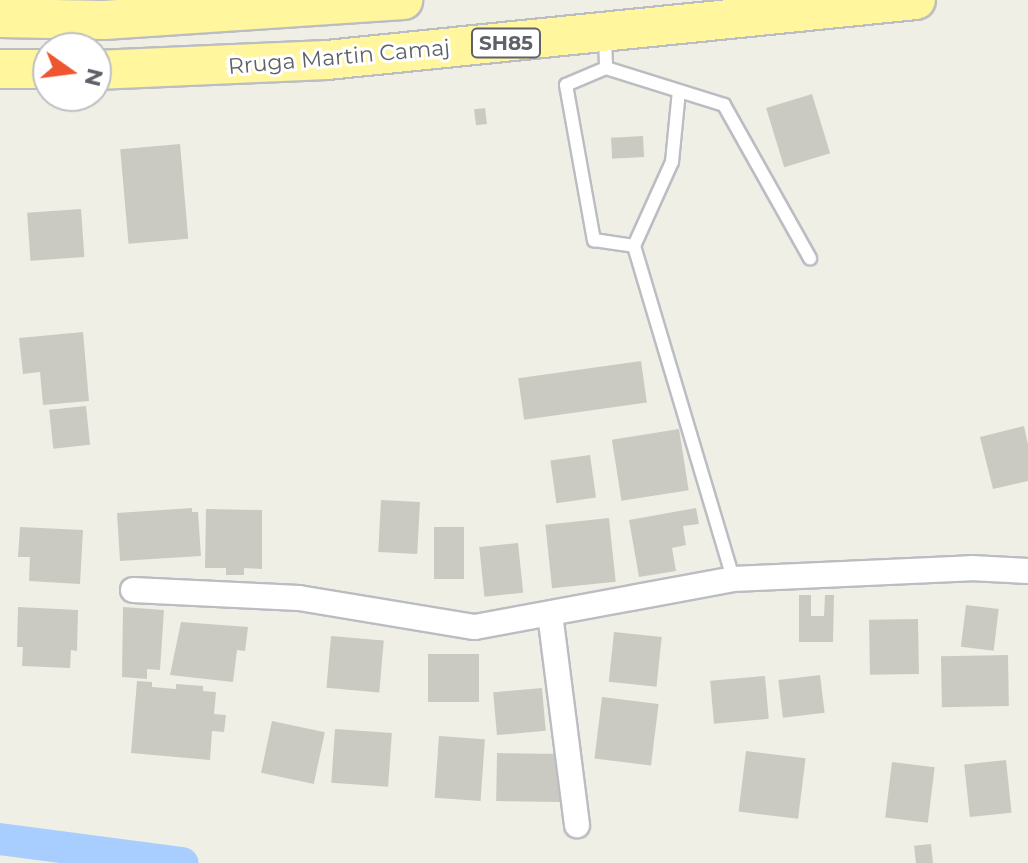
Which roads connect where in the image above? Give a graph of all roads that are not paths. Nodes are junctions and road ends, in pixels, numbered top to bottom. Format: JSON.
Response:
{"nodes":[{"id":1,"x":403,"y":0,"type":"edge"},
{"id":2,"x":916,"y":0,"type":"edge"},
{"id":3,"x":0,"y":18,"type":"edge"},
{"id":4,"x":606,"y":51,"type":"junction"},
{"id":5,"x":0,"y":69,"type":"edge"},
{"id":6,"x":32,"y":69,"type":"edge"},
{"id":7,"x":112,"y":69,"type":"edge"},
{"id":8,"x":679,"y":91,"type":"junction"},
{"id":9,"x":634,"y":246,"type":"junction"},
{"id":10,"x":810,"y":258,"type":"dead end"},
{"id":11,"x":1028,"y":571,"type":"edge"},
{"id":12,"x":733,"y":579,"type":"junction"},
{"id":13,"x":133,"y":590,"type":"dead end"},
{"id":14,"x":550,"y":614,"type":"junction"},
{"id":15,"x":577,"y":825,"type":"dead end"}],
"edges":[{"from":1,"to":3,"type":"highway"},
{"from":2,"to":4,"type":"highway","name":"Rruga Martin Camaj","number":"SH85"},
{"from":4,"to":7,"type":"highway","name":"Rruga Martin Camaj","number":"SH85"},
{"from":4,"to":8,"type":"lane"},
{"from":4,"to":9,"type":"lane"},
{"from":5,"to":6,"type":"highway"},
{"from":8,"to":9,"type":"lane"},
{"from":8,"to":10,"type":"lane"},
{"from":9,"to":12,"type":"lane"},
{"from":11,"to":12,"type":"street"},
{"from":12,"to":14,"type":"street"},
{"from":13,"to":14,"type":"street"},
{"from":14,"to":15,"type":"street"}]}
